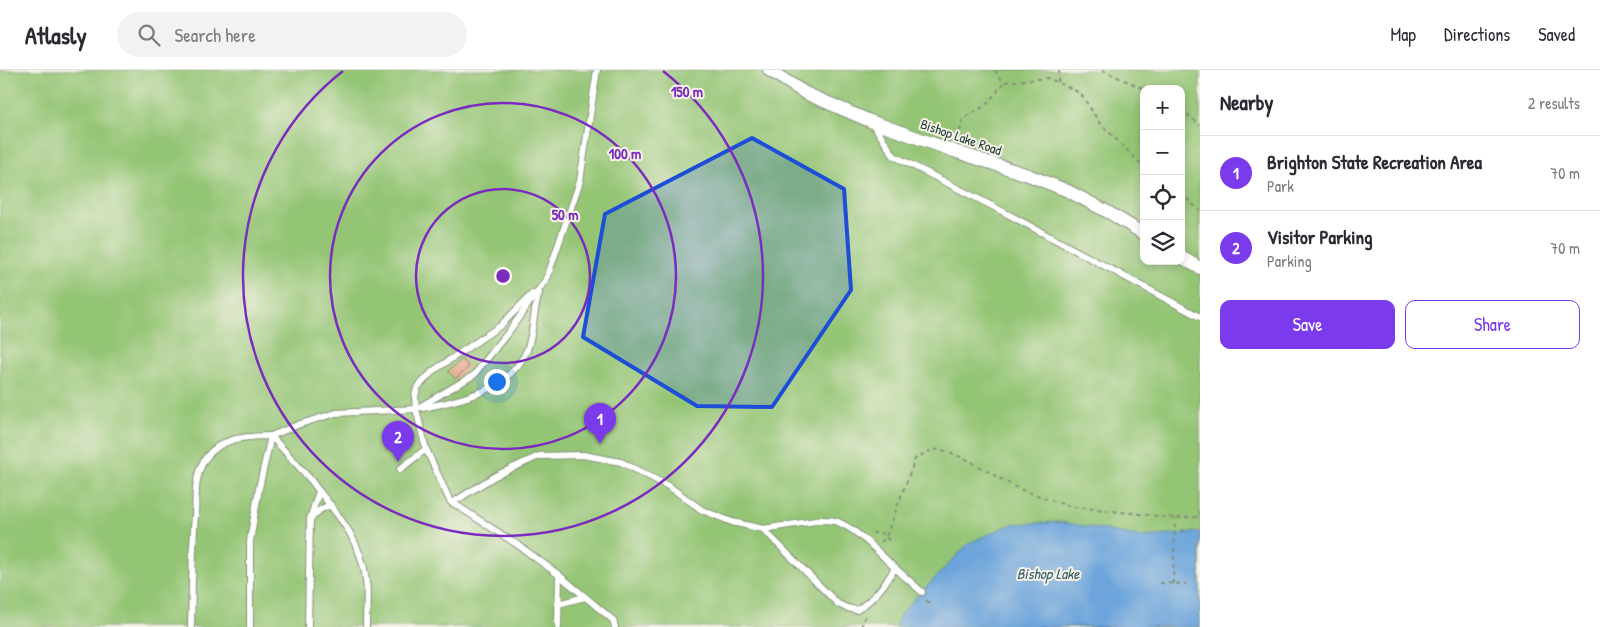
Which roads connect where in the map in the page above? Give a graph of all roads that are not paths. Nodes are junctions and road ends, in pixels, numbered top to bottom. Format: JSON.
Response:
{"nodes":[{"id":1,"x":597,"y":70,"type":"edge"},
{"id":2,"x":768,"y":70,"type":"edge"},
{"id":3,"x":870,"y":121,"type":"junction"},
{"id":4,"x":1140,"y":232,"type":"edge"},
{"id":5,"x":1185,"y":259,"type":"edge"},
{"id":6,"x":1200,"y":268,"type":"edge"},
{"id":7,"x":546,"y":278,"type":"junction"},
{"id":8,"x":1200,"y":316,"type":"edge"},
{"id":9,"x":416,"y":410,"type":"junction"},
{"id":10,"x":271,"y":436,"type":"junction"},
{"id":11,"x":426,"y":449,"type":"junction"},
{"id":12,"x":400,"y":470,"type":"dead end"},
{"id":13,"x":319,"y":491,"type":"junction"},
{"id":14,"x":452,"y":503,"type":"junction"},
{"id":15,"x":331,"y":505,"type":"junction"},
{"id":16,"x":310,"y":519,"type":"junction"},
{"id":17,"x":763,"y":529,"type":"junction"},
{"id":18,"x":895,"y":568,"type":"junction"},
{"id":19,"x":559,"y":575,"type":"junction"},
{"id":20,"x":922,"y":592,"type":"dead end"},
{"id":21,"x":585,"y":597,"type":"junction"},
{"id":22,"x":558,"y":604,"type":"junction"},
{"id":23,"x":614,"y":624,"type":"edge"},
{"id":24,"x":191,"y":627,"type":"edge"},
{"id":25,"x":250,"y":627,"type":"edge"},
{"id":26,"x":308,"y":627,"type":"edge"},
{"id":27,"x":366,"y":627,"type":"edge"},
{"id":28,"x":558,"y":627,"type":"edge"},
{"id":29,"x":621,"y":627,"type":"edge"}],
"edges":[{"from":1,"to":7,"type":"lane"},
{"from":2,"to":3,"type":"street","name":"Bishop Lake Road"},
{"from":3,"to":4,"type":"street","name":"Bishop Lake Road"},
{"from":3,"to":8,"type":"lane"},
{"from":5,"to":6,"type":"street"},
{"from":7,"to":9,"type":"lane"},
{"from":7,"to":9,"type":"lane"},
{"from":7,"to":9,"type":"lane"},
{"from":9,"to":10,"type":"lane"},
{"from":9,"to":11,"type":"lane"},
{"from":10,"to":13,"type":"lane"},
{"from":10,"to":24,"type":"lane"},
{"from":10,"to":25,"type":"lane"},
{"from":11,"to":12,"type":"lane"},
{"from":11,"to":14,"type":"lane"},
{"from":13,"to":15,"type":"lane"},
{"from":13,"to":16,"type":"lane"},
{"from":14,"to":17,"type":"lane"},
{"from":14,"to":19,"type":"lane"},
{"from":15,"to":16,"type":"lane"},
{"from":15,"to":27,"type":"lane"},
{"from":16,"to":26,"type":"lane"},
{"from":17,"to":18,"type":"lane"},
{"from":17,"to":18,"type":"lane"},
{"from":18,"to":20,"type":"lane"},
{"from":19,"to":21,"type":"lane"},
{"from":19,"to":22,"type":"lane"},
{"from":21,"to":22,"type":"lane"},
{"from":21,"to":23,"type":"lane"},
{"from":22,"to":28,"type":"lane"},
{"from":23,"to":29,"type":"lane"}]}
